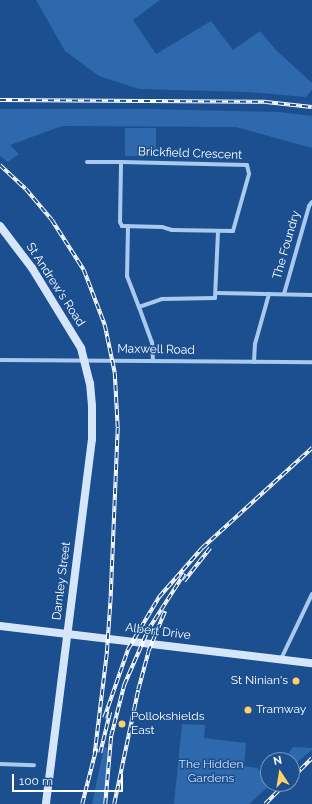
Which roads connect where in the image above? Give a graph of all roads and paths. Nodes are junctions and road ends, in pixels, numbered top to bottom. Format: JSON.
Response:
{"nodes":[{"id":1,"x":87,"y":162,"type":"dead end"},
{"id":2,"x":121,"y":162,"type":"junction"},
{"id":3,"x":312,"y":202,"type":"edge"},
{"id":4,"x":0,"y":226,"type":"edge"},
{"id":5,"x":128,"y":226,"type":"junction"},
{"id":6,"x":218,"y":232,"type":"junction"},
{"id":7,"x":217,"y":293,"type":"junction"},
{"id":8,"x":269,"y":294,"type":"junction"},
{"id":9,"x":284,"y":294,"type":"junction"},
{"id":10,"x":312,"y":295,"type":"edge"},
{"id":11,"x":139,"y":307,"type":"junction"},
{"id":12,"x":0,"y":360,"type":"edge"},
{"id":13,"x":85,"y":360,"type":"junction"},
{"id":14,"x":153,"y":360,"type":"junction"},
{"id":15,"x":254,"y":362,"type":"junction"},
{"id":16,"x":312,"y":362,"type":"edge"},
{"id":17,"x":312,"y":594,"type":"edge"},
{"id":18,"x":0,"y":626,"type":"edge"},
{"id":19,"x":68,"y":633,"type":"junction"},
{"id":20,"x":281,"y":659,"type":"junction"},
{"id":21,"x":312,"y":663,"type":"edge"},
{"id":22,"x":0,"y":764,"type":"edge"},
{"id":23,"x":34,"y":765,"type":"dead end"},
{"id":24,"x":46,"y":804,"type":"edge"}],
"edges":[{"from":1,"to":2,"type":"street","name":"Brickfield Crescent"},
{"from":2,"to":5,"type":"street","name":"Brickfield Crescent"},
{"from":2,"to":6,"type":"street","name":"Brickfield Crescent"},
{"from":3,"to":9,"type":"street","name":"The Foundry"},
{"from":4,"to":13,"type":"street","name":"St Andrew's Road"},
{"from":5,"to":6,"type":"street"},
{"from":5,"to":11,"type":"street","name":"Brickfield Crescent"},
{"from":6,"to":7,"type":"street"},
{"from":7,"to":8,"type":"street"},
{"from":7,"to":11,"type":"street"},
{"from":8,"to":9,"type":"street"},
{"from":8,"to":15,"type":"street","name":"The Foundry"},
{"from":9,"to":10,"type":"street"},
{"from":11,"to":14,"type":"street","name":"Brickfield Crescent"},
{"from":12,"to":13,"type":"street","name":"Maxwell Road"},
{"from":13,"to":14,"type":"street","name":"Maxwell Road"},
{"from":13,"to":19,"type":"street","name":"Darnley Street"},
{"from":14,"to":15,"type":"street","name":"Maxwell Road"},
{"from":15,"to":16,"type":"street","name":"Maxwell Road"},
{"from":17,"to":20,"type":"street"},
{"from":18,"to":19,"type":"street","name":"Albert Drive"},
{"from":19,"to":20,"type":"street","name":"Albert Drive"},
{"from":19,"to":24,"type":"street","name":"Darnley Street"},
{"from":20,"to":21,"type":"street","name":"Albert Drive"},
{"from":22,"to":23,"type":"street"}]}
